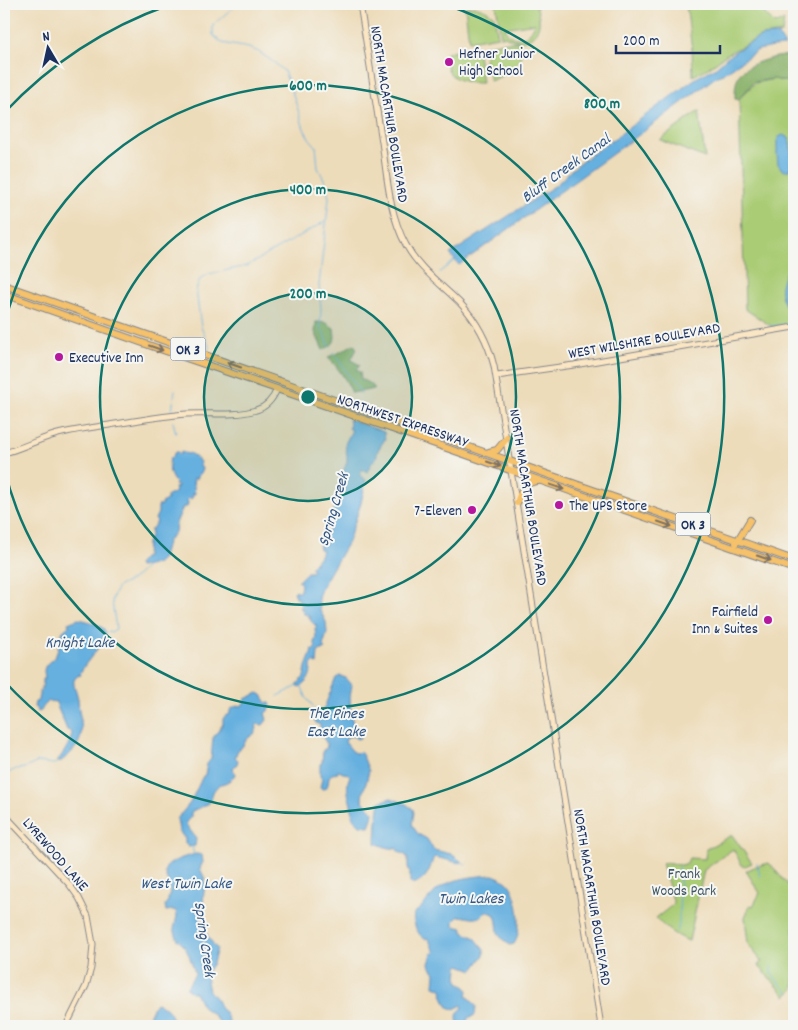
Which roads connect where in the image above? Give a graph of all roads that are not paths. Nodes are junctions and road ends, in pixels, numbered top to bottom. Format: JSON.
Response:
{"nodes":[{"id":1,"x":360,"y":4,"type":"edge"},
{"id":2,"x":4,"y":285,"type":"edge"},
{"id":3,"x":4,"y":290,"type":"edge"},
{"id":4,"x":4,"y":294,"type":"edge"},
{"id":5,"x":34,"y":296,"type":"junction"},
{"id":6,"x":46,"y":309,"type":"junction"},
{"id":7,"x":794,"y":327,"type":"edge"},
{"id":8,"x":130,"y":329,"type":"junction"},
{"id":9,"x":497,"y":376,"type":"junction"},
{"id":10,"x":280,"y":380,"type":"junction"},
{"id":11,"x":277,"y":389,"type":"junction"},
{"id":12,"x":430,"y":433,"type":"junction"},
{"id":13,"x":507,"y":438,"type":"junction"},
{"id":14,"x":428,"y":441,"type":"junction"},
{"id":15,"x":485,"y":452,"type":"junction"},
{"id":16,"x":4,"y":453,"type":"edge"},
{"id":17,"x":510,"y":461,"type":"junction"},
{"id":18,"x":512,"y":471,"type":"junction"},
{"id":19,"x":540,"y":481,"type":"junction"},
{"id":20,"x":626,"y":501,"type":"junction"},
{"id":21,"x":602,"y":502,"type":"junction"},
{"id":22,"x":517,"y":503,"type":"junction"},
{"id":23,"x":649,"y":509,"type":"junction"},
{"id":24,"x":623,"y":510,"type":"junction"},
{"id":25,"x":748,"y":520,"type":"dead end"},
{"id":26,"x":735,"y":539,"type":"junction"},
{"id":27,"x":733,"y":548,"type":"junction"},
{"id":28,"x":794,"y":560,"type":"edge"},
{"id":29,"x":794,"y":569,"type":"edge"},
{"id":30,"x":4,"y":814,"type":"edge"},
{"id":31,"x":66,"y":1026,"type":"edge"},
{"id":32,"x":601,"y":1026,"type":"edge"}],
"edges":[{"from":1,"to":9,"type":"main road","name":"NORTH MACARTHUR BOULEVARD"},
{"from":2,"to":5,"type":"highway","name":"NORTHWEST EXPRESSWAY","number":"OK 3"},
{"from":3,"to":5,"type":"highway"},
{"from":4,"to":6,"type":"highway","name":"NORTHWEST EXPRESSWAY","number":"OK 3"},
{"from":5,"to":8,"type":"highway","name":"NORTHWEST EXPRESSWAY","number":"OK 3"},
{"from":6,"to":8,"type":"highway"},
{"from":6,"to":11,"type":"highway","name":"NORTHWEST EXPRESSWAY","number":"OK 3","one_way":true},
{"from":7,"to":9,"type":"main road","name":"WEST WILSHIRE BOULEVARD"},
{"from":10,"to":8,"type":"highway","name":"NORTHWEST EXPRESSWAY","number":"OK 3","one_way":true},
{"from":9,"to":13,"type":"main road","name":"NORTH MACARTHUR BOULEVARD"},
{"from":10,"to":11,"type":"highway"},
{"from":10,"to":12,"type":"highway","name":"NORTHWEST EXPRESSWAY","number":"OK 3"},
{"from":11,"to":14,"type":"highway","name":"NORTHWEST EXPRESSWAY","number":"OK 3"},
{"from":11,"to":16,"type":"main road"},
{"from":12,"to":14,"type":"highway"},
{"from":12,"to":15,"type":"highway","name":"NORTHWEST EXPRESSWAY","number":"OK 3"},
{"from":13,"to":15,"type":"highway"},
{"from":13,"to":17,"type":"main road","name":"NORTH MACARTHUR BOULEVARD"},
{"from":14,"to":18,"type":"highway","name":"NORTHWEST EXPRESSWAY","number":"OK 3","one_way":true},
{"from":15,"to":17,"type":"highway","name":"NORTHWEST EXPRESSWAY","number":"OK 3"},
{"from":17,"to":18,"type":"main road","name":"NORTH MACARTHUR BOULEVARD"},
{"from":17,"to":20,"type":"highway","name":"NORTHWEST EXPRESSWAY","number":"OK 3"},
{"from":18,"to":19,"type":"highway","name":"NORTHWEST EXPRESSWAY","number":"OK 3"},
{"from":18,"to":22,"type":"main road","name":"NORTH MACARTHUR BOULEVARD"},
{"from":19,"to":21,"type":"highway","name":"NORTHWEST EXPRESSWAY","number":"OK 3","one_way":true},
{"from":19,"to":22,"type":"highway"},
{"from":20,"to":21,"type":"highway"},
{"from":20,"to":23,"type":"highway","name":"NORTHWEST EXPRESSWAY","number":"OK 3"},
{"from":21,"to":24,"type":"highway","name":"NORTHWEST EXPRESSWAY","number":"OK 3"},
{"from":22,"to":32,"type":"main road","name":"NORTH MACARTHUR BOULEVARD"},
{"from":23,"to":24,"type":"highway"},
{"from":23,"to":26,"type":"highway","name":"NORTHWEST EXPRESSWAY","number":"OK 3"},
{"from":24,"to":27,"type":"highway","name":"NORTHWEST EXPRESSWAY","number":"OK 3","one_way":true},
{"from":25,"to":26,"type":"highway"},
{"from":26,"to":27,"type":"highway"},
{"from":26,"to":28,"type":"highway","name":"NORTHWEST EXPRESSWAY","number":"OK 3"},
{"from":27,"to":29,"type":"highway","name":"NORTHWEST EXPRESSWAY","number":"OK 3","one_way":true},
{"from":30,"to":31,"type":"main road","name":"LYREWOOD LANE"}]}
